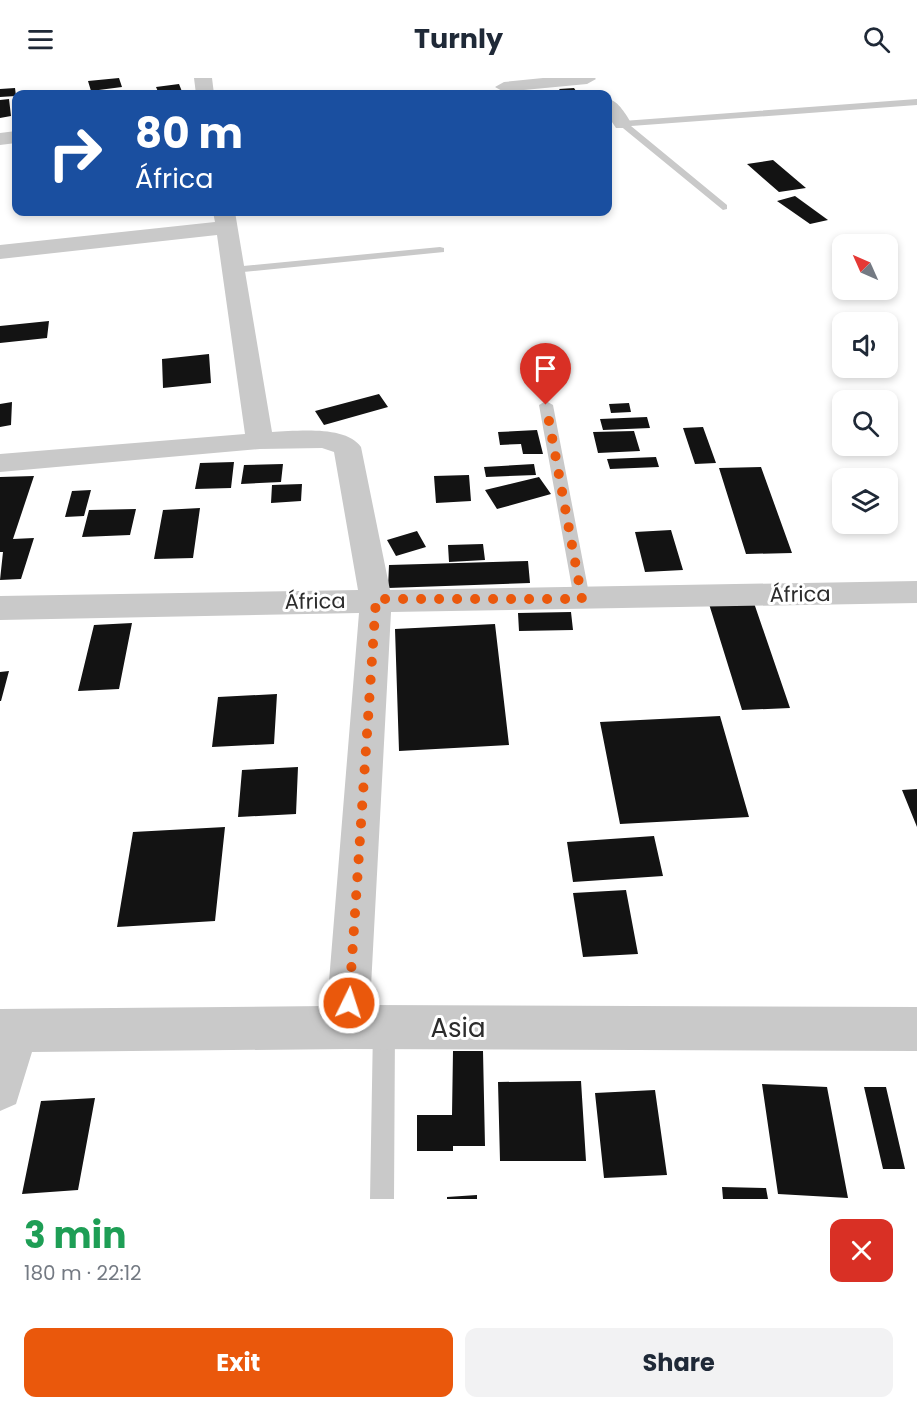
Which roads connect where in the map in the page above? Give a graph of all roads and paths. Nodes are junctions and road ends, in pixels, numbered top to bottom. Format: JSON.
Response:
{"nodes":[{"id":1,"x":587,"y":79,"type":"edge"},
{"id":2,"x":504,"y":87,"type":"dead end"},
{"id":3,"x":917,"y":102,"type":"edge"},
{"id":4,"x":612,"y":110,"type":"edge"},
{"id":5,"x":623,"y":124,"type":"junction"},
{"id":6,"x":723,"y":207,"type":"dead end"},
{"id":7,"x":225,"y":219,"type":"edge"},
{"id":8,"x":440,"y":250,"type":"dead end"},
{"id":9,"x":0,"y":252,"type":"edge"},
{"id":10,"x":233,"y":270,"type":"junction"},
{"id":11,"x":546,"y":405,"type":"dead end"},
{"id":12,"x":260,"y":441,"type":"junction"},
{"id":13,"x":0,"y":463,"type":"edge"},
{"id":14,"x":917,"y":592,"type":"edge"},
{"id":15,"x":376,"y":599,"type":"junction"},
{"id":16,"x":582,"y":599,"type":"junction"},
{"id":17,"x":0,"y":608,"type":"edge"},
{"id":18,"x":366,"y":1028,"type":"junction"},
{"id":19,"x":917,"y":1029,"type":"edge"},
{"id":20,"x":8,"y":1031,"type":"edge"},
{"id":21,"x":0,"y":1088,"type":"edge"},
{"id":22,"x":382,"y":1199,"type":"edge"}],
"edges":[{"from":1,"to":2,"type":"street"},
{"from":3,"to":5,"type":"lane"},
{"from":4,"to":5,"type":"street"},
{"from":5,"to":6,"type":"lane"},
{"from":7,"to":9,"type":"street"},
{"from":7,"to":10,"type":"street"},
{"from":8,"to":10,"type":"lane"},
{"from":10,"to":12,"type":"street"},
{"from":11,"to":16,"type":"lane"},
{"from":12,"to":13,"type":"street"},
{"from":12,"to":15,"type":"street"},
{"from":14,"to":16,"type":"street","name":"África"},
{"from":15,"to":16,"type":"street","name":"África"},
{"from":15,"to":17,"type":"street","name":"África"},
{"from":15,"to":18,"type":"street"},
{"from":18,"to":19,"type":"street","name":"Asia"},
{"from":18,"to":20,"type":"street","name":"Asia"},
{"from":18,"to":22,"type":"lane"},
{"from":20,"to":21,"type":"street"}]}
